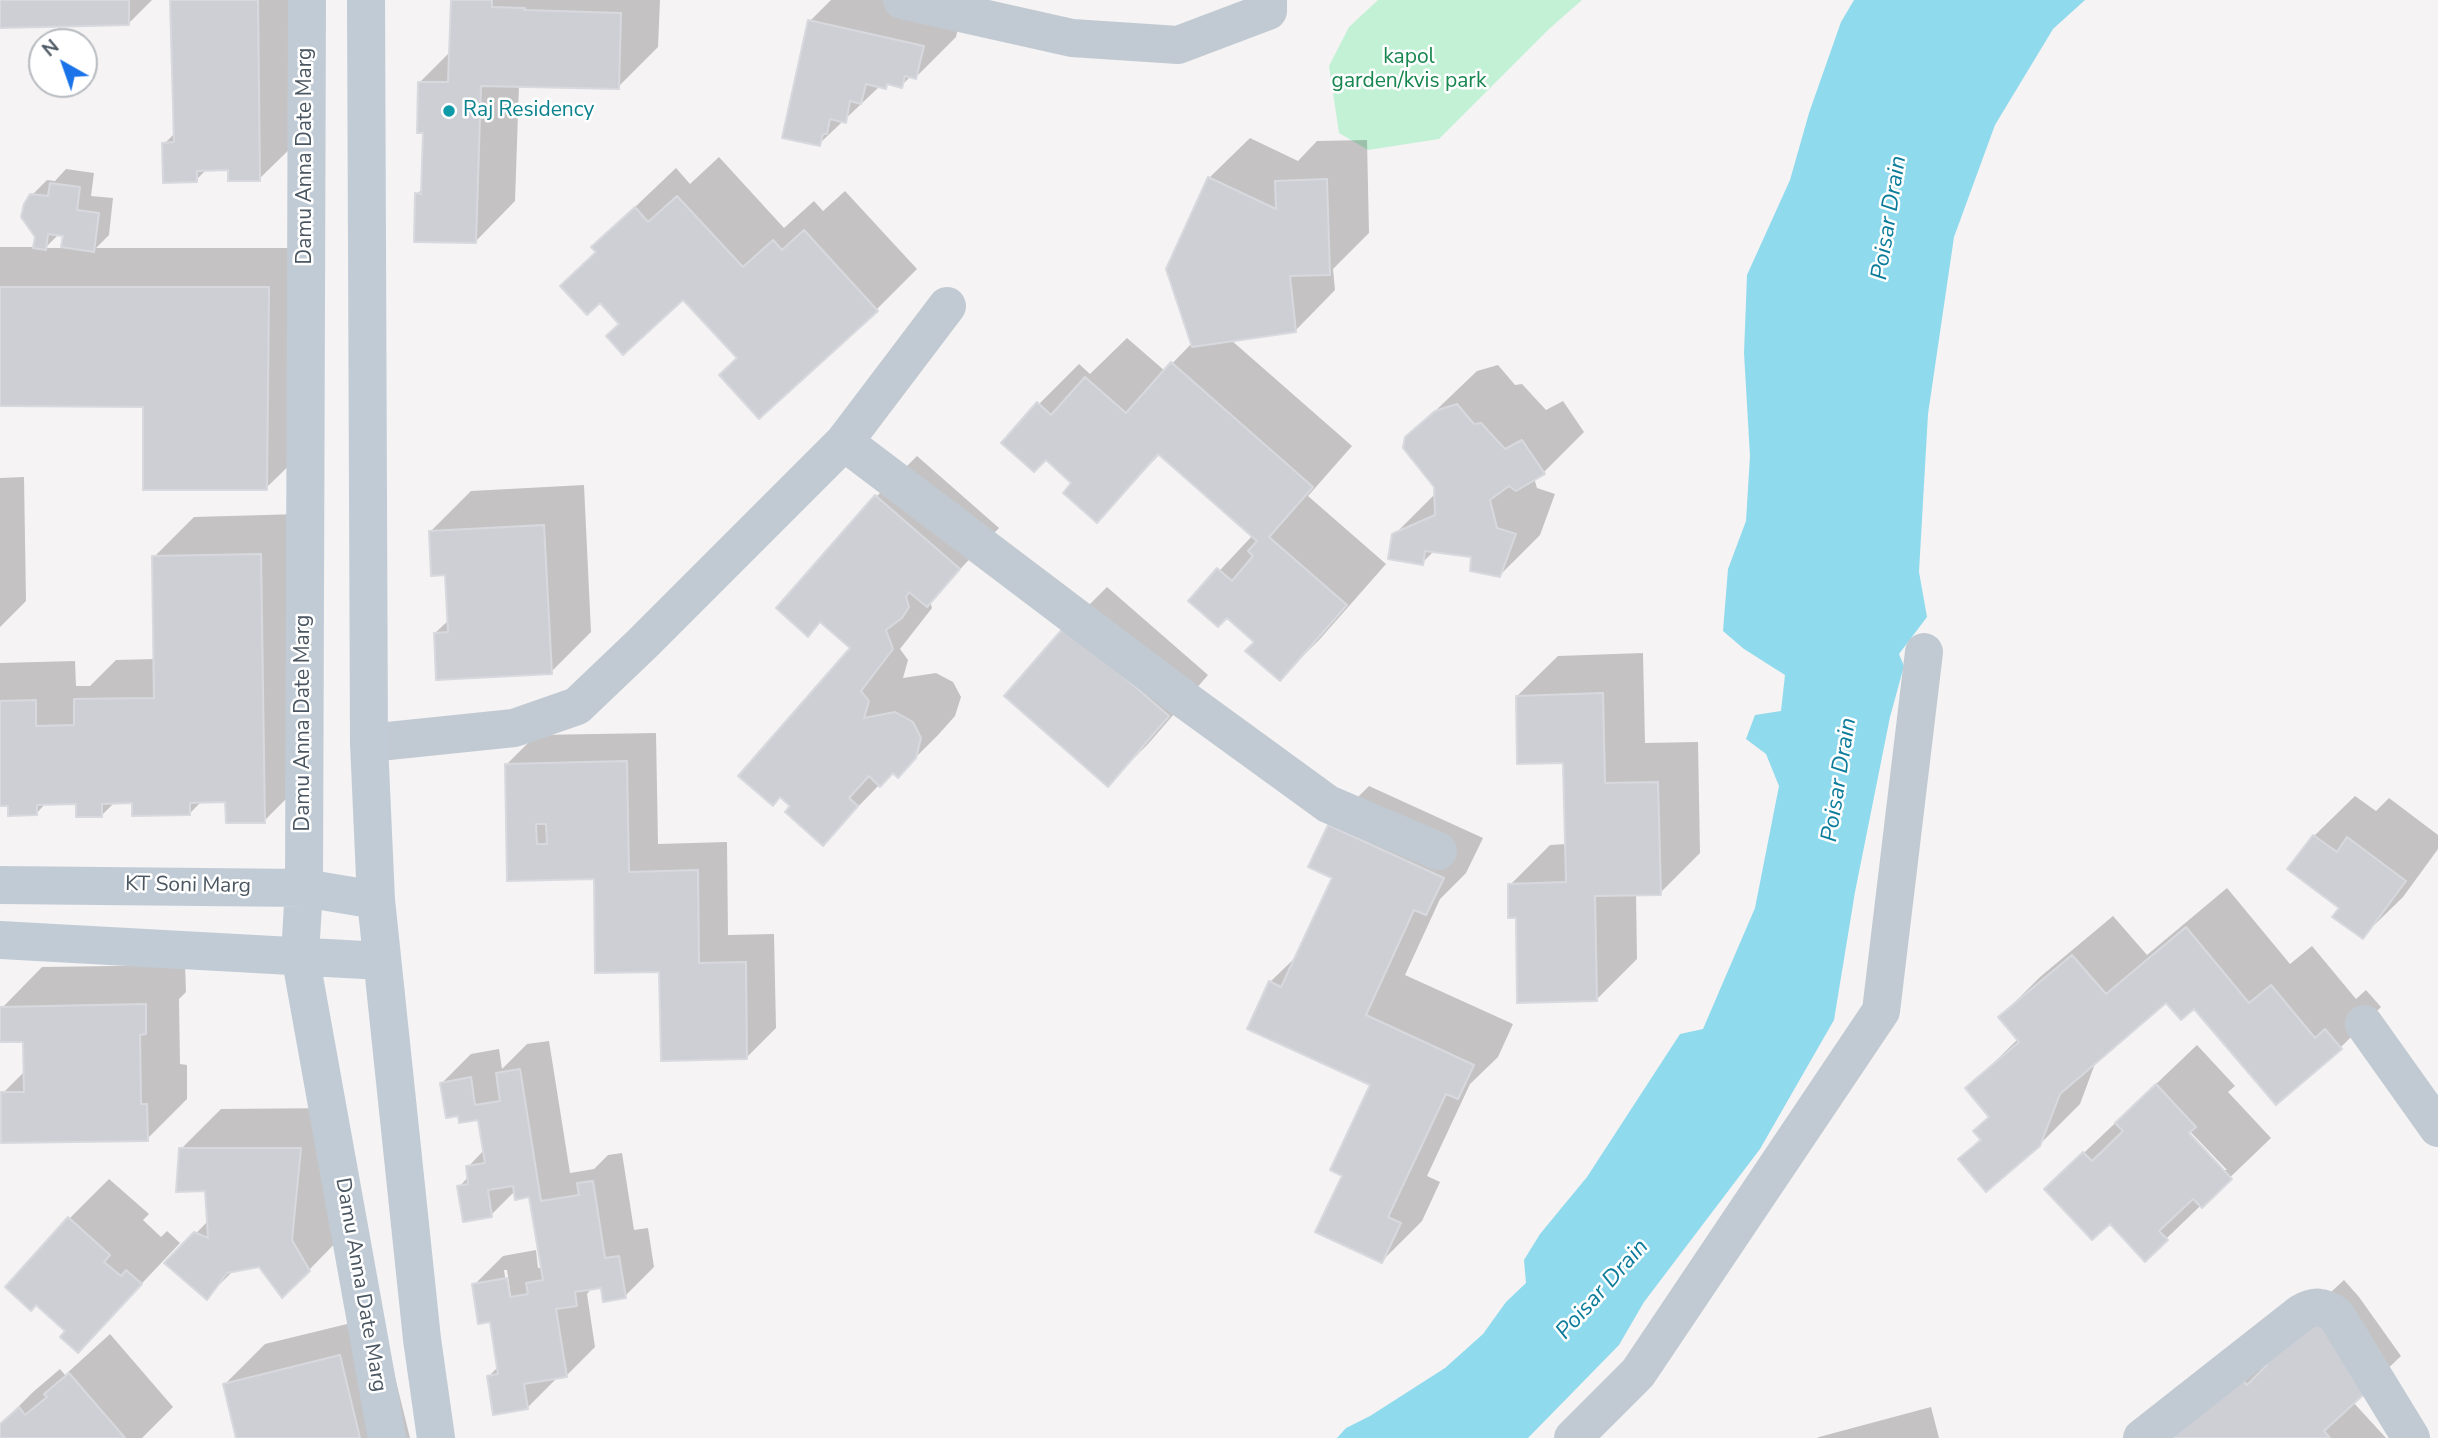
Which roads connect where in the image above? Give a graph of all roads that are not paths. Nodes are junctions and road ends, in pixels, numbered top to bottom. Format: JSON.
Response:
{"nodes":[{"id":1,"x":307,"y":0,"type":"edge"},
{"id":2,"x":366,"y":0,"type":"edge"},
{"id":3,"x":902,"y":0,"type":"edge"},
{"id":4,"x":1272,"y":4,"type":"edge"},
{"id":5,"x":947,"y":306,"type":"dead end"},
{"id":6,"x":844,"y":442,"type":"junction"},
{"id":7,"x":1924,"y":652,"type":"dead end"},
{"id":8,"x":369,"y":743,"type":"junction"},
{"id":9,"x":1437,"y":850,"type":"dead end"},
{"id":10,"x":0,"y":885,"type":"edge"},
{"id":11,"x":304,"y":888,"type":"junction"},
{"id":12,"x":376,"y":900,"type":"junction"},
{"id":13,"x":0,"y":940,"type":"edge"},
{"id":14,"x":300,"y":955,"type":"junction"},
{"id":15,"x":383,"y":961,"type":"junction"},
{"id":16,"x":2364,"y":1024,"type":"dead end"},
{"id":17,"x":2436,"y":1122,"type":"edge"},
{"id":18,"x":387,"y":1438,"type":"edge"},
{"id":19,"x":436,"y":1438,"type":"edge"},
{"id":20,"x":1573,"y":1438,"type":"edge"},
{"id":21,"x":2142,"y":1438,"type":"edge"},
{"id":22,"x":2411,"y":1438,"type":"edge"}],
"edges":[{"from":1,"to":11,"type":"street","name":"Damu Anna Date Marg"},
{"from":2,"to":8,"type":"street"},
{"from":3,"to":4,"type":"street"},
{"from":5,"to":6,"type":"street"},
{"from":6,"to":8,"type":"street"},
{"from":6,"to":9,"type":"street"},
{"from":7,"to":20,"type":"street"},
{"from":8,"to":12,"type":"street"},
{"from":10,"to":11,"type":"street","name":"KT Soni Marg"},
{"from":11,"to":12,"type":"street","name":"KT Soni Marg"},
{"from":11,"to":14,"type":"street","name":"Damu Anna Date Marg"},
{"from":12,"to":15,"type":"street"},
{"from":13,"to":14,"type":"street"},
{"from":14,"to":15,"type":"street"},
{"from":14,"to":18,"type":"street","name":"Damu Anna Date Marg"},
{"from":15,"to":19,"type":"street"},
{"from":16,"to":17,"type":"street"},
{"from":21,"to":22,"type":"street"}]}
